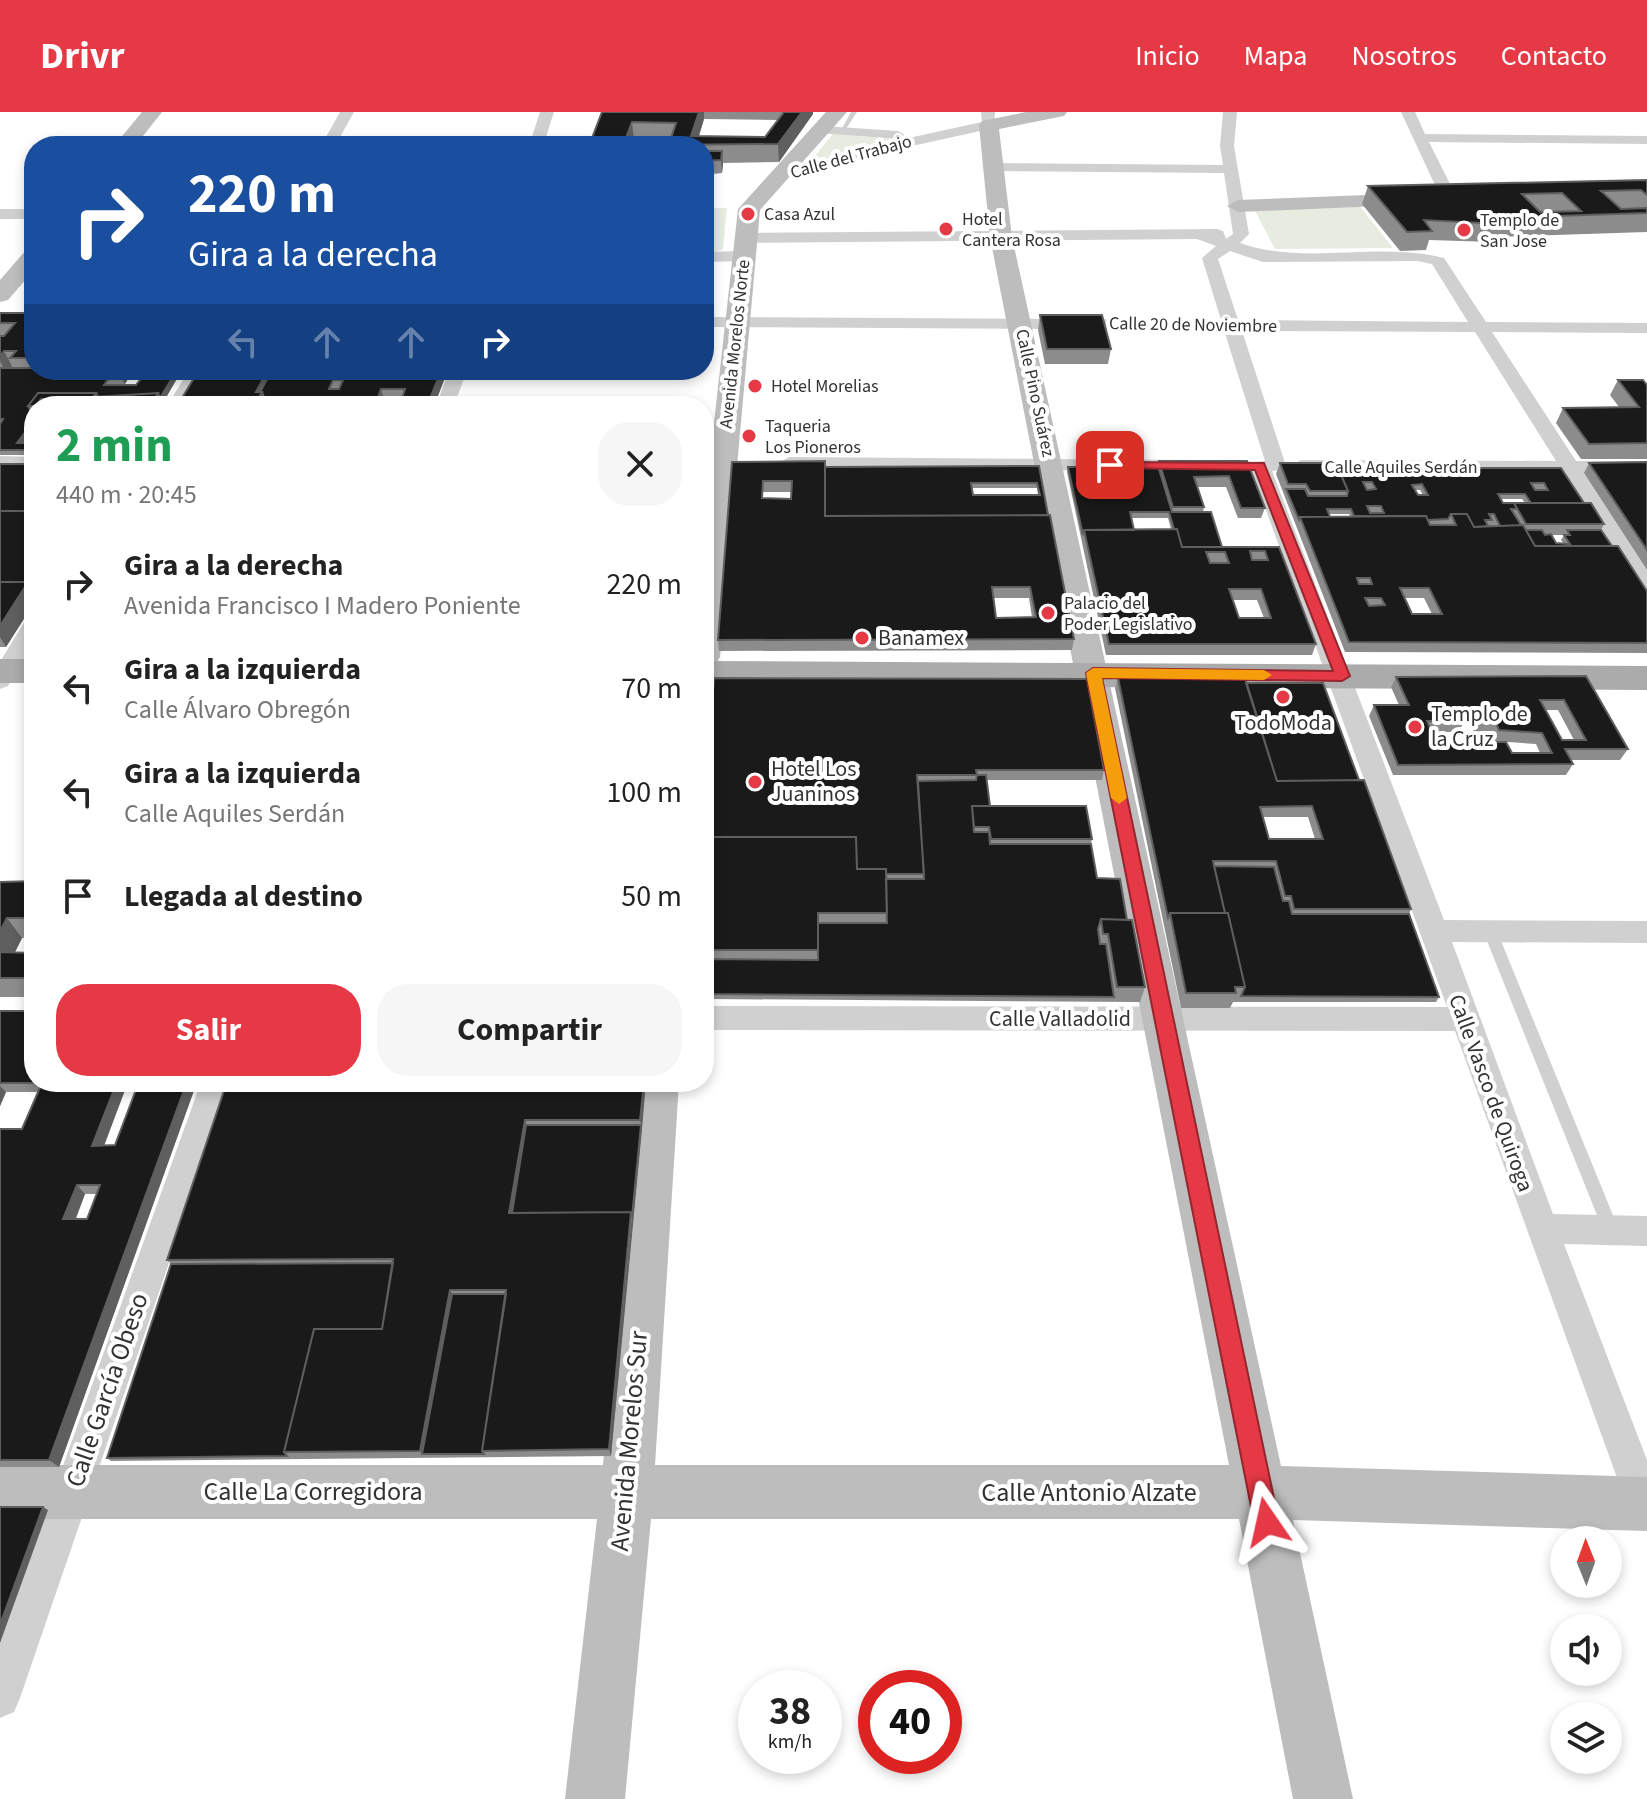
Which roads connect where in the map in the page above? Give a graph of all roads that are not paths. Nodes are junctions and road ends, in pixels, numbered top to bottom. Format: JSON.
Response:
{"nodes":[{"id":1,"x":152,"y":112,"type":"edge"},
{"id":2,"x":347,"y":112,"type":"edge"},
{"id":3,"x":547,"y":112,"type":"edge"},
{"id":4,"x":854,"y":112,"type":"edge"},
{"id":5,"x":1057,"y":112,"type":"edge"},
{"id":6,"x":1230,"y":112,"type":"edge"},
{"id":7,"x":1408,"y":112,"type":"edge"},
{"id":8,"x":988,"y":118,"type":"edge"},
{"id":9,"x":834,"y":125,"type":"edge"},
{"id":10,"x":132,"y":136,"type":"edge"},
{"id":11,"x":334,"y":136,"type":"edge"},
{"id":12,"x":539,"y":136,"type":"edge"},
{"id":13,"x":927,"y":137,"type":"junction"},
{"id":14,"x":1421,"y":138,"type":"junction"},
{"id":15,"x":1647,"y":140,"type":"edge"},
{"id":16,"x":992,"y":167,"type":"junction"},
{"id":17,"x":1230,"y":169,"type":"junction"},
{"id":18,"x":776,"y":177,"type":"junction"},
{"id":19,"x":1456,"y":197,"type":"joint"},
{"id":20,"x":1238,"y":206,"type":"junction"},
{"id":21,"x":0,"y":214,"type":"edge"},
{"id":22,"x":24,"y":214,"type":"edge"},
{"id":23,"x":1001,"y":237,"type":"junction"},
{"id":24,"x":1235,"y":239,"type":"junction"},
{"id":25,"x":745,"y":247,"type":"junction"},
{"id":26,"x":714,"y":255,"type":"edge"},
{"id":27,"x":24,"y":267,"type":"edge"},
{"id":28,"x":0,"y":295,"type":"edge"},
{"id":29,"x":714,"y":322,"type":"edge"},
{"id":30,"x":738,"y":322,"type":"junction"},
{"id":31,"x":1020,"y":323,"type":"junction"},
{"id":32,"x":1232,"y":326,"type":"junction"},
{"id":33,"x":1483,"y":328,"type":"junction"},
{"id":34,"x":1647,"y":328,"type":"edge"},
{"id":35,"x":0,"y":462,"type":"edge"},
{"id":36,"x":722,"y":462,"type":"edge"},
{"id":37,"x":24,"y":463,"type":"edge"},
{"id":38,"x":770,"y":463,"type":"edge"},
{"id":39,"x":1050,"y":465,"type":"junction"},
{"id":40,"x":1215,"y":466,"type":"edge"},
{"id":41,"x":1260,"y":466,"type":"junction"},
{"id":42,"x":1572,"y":467,"type":"junction"},
{"id":43,"x":1647,"y":467,"type":"edge"},
{"id":44,"x":714,"y":549,"type":"edge"},
{"id":45,"x":1647,"y":587,"type":"edge"},
{"id":46,"x":24,"y":645,"type":"edge"},
{"id":47,"x":714,"y":673,"type":"edge"},
{"id":48,"x":1093,"y":673,"type":"junction"},
{"id":49,"x":1342,"y":676,"type":"junction"},
{"id":50,"x":1647,"y":678,"type":"edge"},
{"id":51,"x":8,"y":679,"type":"edge"},
{"id":52,"x":24,"y":691,"type":"edge"},
{"id":53,"x":1432,"y":931,"type":"junction"},
{"id":54,"x":1490,"y":931,"type":"junction"},
{"id":55,"x":1647,"y":932,"type":"edge"},
{"id":56,"x":714,"y":1018,"type":"edge"},
{"id":57,"x":1164,"y":1019,"type":"junction"},
{"id":58,"x":1464,"y":1019,"type":"junction"},
{"id":59,"x":212,"y":1092,"type":"edge"},
{"id":60,"x":656,"y":1092,"type":"edge"},
{"id":61,"x":1542,"y":1229,"type":"junction"},
{"id":62,"x":1611,"y":1230,"type":"junction"},
{"id":63,"x":1647,"y":1231,"type":"edge"},
{"id":64,"x":71,"y":1491,"type":"junction"},
{"id":65,"x":627,"y":1491,"type":"junction"},
{"id":66,"x":0,"y":1492,"type":"edge"},
{"id":67,"x":1260,"y":1492,"type":"junction"},
{"id":68,"x":1646,"y":1506,"type":"edge"},
{"id":69,"x":0,"y":1698,"type":"edge"},
{"id":70,"x":595,"y":1799,"type":"edge"},
{"id":71,"x":1323,"y":1799,"type":"edge"}],
"edges":[{"from":1,"to":10,"type":"street"},
{"from":2,"to":11,"type":"street"},
{"from":3,"to":12,"type":"street"},
{"from":4,"to":9,"type":"lane"},
{"from":5,"to":8,"type":"street","name":"Calle del Trabajo"},
{"from":6,"to":17,"type":"street"},
{"from":7,"to":14,"type":"street"},
{"from":8,"to":13,"type":"street","name":"Calle del Trabajo"},
{"from":8,"to":16,"type":"street","name":"Calle Pino Suárez"},
{"from":9,"to":13,"type":"street","name":"Calle del Trabajo"},
{"from":9,"to":18,"type":"street","name":"Avenida Morelos Norte"},
{"from":13,"to":18,"type":"street","name":"Calle del Trabajo"},
{"from":14,"to":15,"type":"street"},
{"from":14,"to":19,"type":"street"},
{"from":16,"to":17,"type":"street"},
{"from":16,"to":23,"type":"street","name":"Calle Pino Suárez"},
{"from":17,"to":20,"type":"street"},
{"from":18,"to":25,"type":"street","name":"Avenida Morelos Norte"},
{"from":19,"to":20,"type":"street"},
{"from":20,"to":24,"type":"street"},
{"from":21,"to":22,"type":"street"},
{"from":23,"to":24,"type":"street"},
{"from":23,"to":25,"type":"street"},
{"from":23,"to":31,"type":"street","name":"Calle Pino Suárez"},
{"from":24,"to":32,"type":"street","name":"Calle Vasco de Quiroga"},
{"from":24,"to":33,"type":"street"},
{"from":25,"to":26,"type":"street"},
{"from":25,"to":30,"type":"street","name":"Avenida Morelos Norte"},
{"from":27,"to":28,"type":"street"},
{"from":29,"to":30,"type":"street","name":"Calle 20 de Noviembre"},
{"from":30,"to":31,"type":"street","name":"Calle 20 de Noviembre"},
{"from":30,"to":36,"type":"street","name":"Avenida Morelos Norte"},
{"from":31,"to":32,"type":"street","name":"Calle 20 de Noviembre"},
{"from":31,"to":39,"type":"street","name":"Calle Pino Suárez"},
{"from":32,"to":33,"type":"street","name":"Calle 20 de Noviembre"},
{"from":32,"to":41,"type":"street","name":"Calle Vasco de Quiroga"},
{"from":33,"to":34,"type":"street","name":"Calle 20 de Noviembre"},
{"from":33,"to":42,"type":"street"},
{"from":35,"to":37,"type":"street"},
{"from":36,"to":44,"type":"street","name":"Avenida Morelos Norte"},
{"from":38,"to":39,"type":"street"},
{"from":39,"to":40,"type":"street"},
{"from":39,"to":48,"type":"street","name":"Calle Pino Suárez"},
{"from":41,"to":42,"type":"street","name":"Calle Aquiles Serdán"},
{"from":41,"to":49,"type":"street","name":"Calle Vasco de Quiroga"},
{"from":42,"to":43,"type":"street","name":"Calle Aquiles Serdán"},
{"from":42,"to":45,"type":"street"},
{"from":46,"to":51,"type":"street"},
{"from":47,"to":48,"type":"main road"},
{"from":48,"to":49,"type":"main road"},
{"from":48,"to":57,"type":"street","name":"Calle Pino Suárez"},
{"from":49,"to":50,"type":"main road"},
{"from":49,"to":53,"type":"street","name":"Calle Vasco de Quiroga"},
{"from":51,"to":52,"type":"main road"},
{"from":53,"to":54,"type":"street"},
{"from":53,"to":58,"type":"street","name":"Calle Vasco de Quiroga"},
{"from":54,"to":55,"type":"street"},
{"from":54,"to":62,"type":"lane"},
{"from":56,"to":57,"type":"street","name":"Calle Valladolid"},
{"from":57,"to":58,"type":"street","name":"Calle Valladolid"},
{"from":57,"to":67,"type":"street","name":"Calle Pino Suárez"},
{"from":58,"to":61,"type":"street","name":"Calle Vasco de Quiroga"},
{"from":59,"to":64,"type":"street","name":"Calle García Obeso"},
{"from":60,"to":65,"type":"street","name":"Avenida Morelos Sur"},
{"from":61,"to":62,"type":"street"},
{"from":61,"to":68,"type":"street","name":"Calle Vasco de Quiroga"},
{"from":62,"to":63,"type":"street"},
{"from":64,"to":65,"type":"street","name":"Calle La Corregidora"},
{"from":64,"to":66,"type":"street","name":"Calle La Corregidora"},
{"from":64,"to":69,"type":"street","name":"Calle García Obeso"},
{"from":65,"to":67,"type":"street","name":"Calle Antonio Alzate"},
{"from":65,"to":70,"type":"street","name":"Avenida Morelos Sur"},
{"from":67,"to":68,"type":"street","name":"Calle Antonio Alzate"},
{"from":67,"to":71,"type":"street","name":"Calle Pino Suárez"}]}
